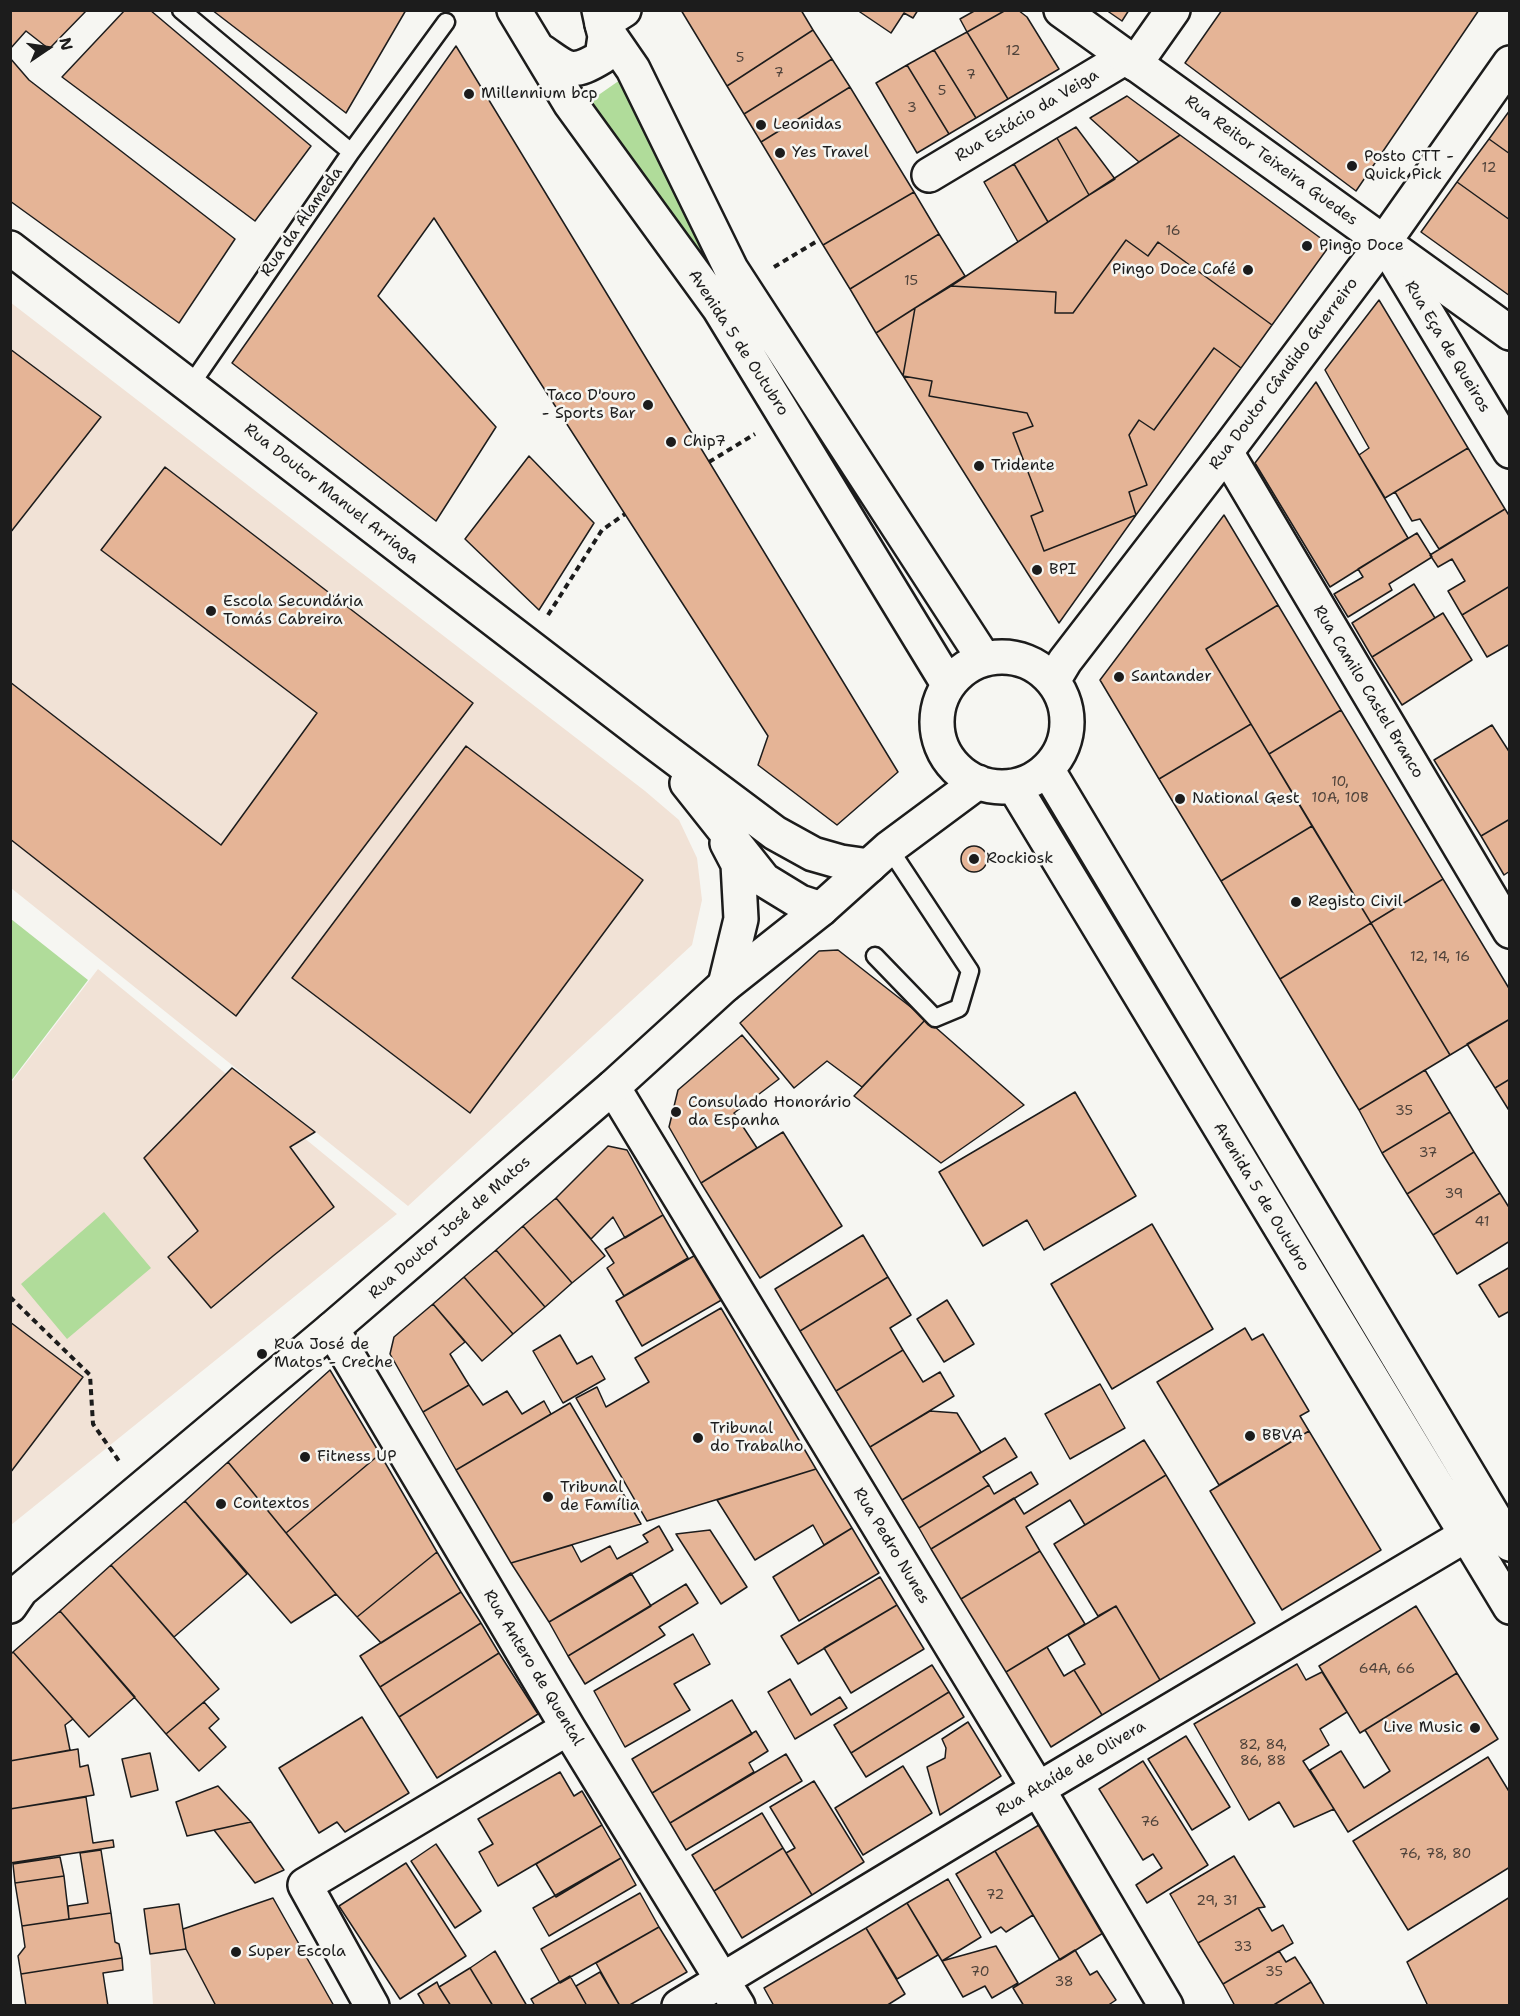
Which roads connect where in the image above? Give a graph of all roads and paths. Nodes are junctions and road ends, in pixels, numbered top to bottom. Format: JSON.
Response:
{"nodes":[{"id":1,"x":181,"y":10,"type":"edge"},
{"id":2,"x":514,"y":10,"type":"edge"},
{"id":3,"x":1062,"y":10,"type":"edge"},
{"id":4,"x":1173,"y":10,"type":"edge"},
{"id":5,"x":608,"y":15,"type":"edge"},
{"id":6,"x":446,"y":22,"type":"dead end"},
{"id":7,"x":537,"y":48,"type":"junction"},
{"id":8,"x":1131,"y":60,"type":"junction"},
{"id":9,"x":1509,"y":63,"type":"edge"},
{"id":10,"x":351,"y":152,"type":"junction"},
{"id":11,"x":929,"y":175,"type":"dead end"},
{"id":12,"x":819,"y":240,"type":"dead end"},
{"id":13,"x":1384,"y":242,"type":"junction"},
{"id":14,"x":10,"y":249,"type":"edge"},
{"id":15,"x":743,"y":285,"type":"junction"},
{"id":16,"x":1509,"y":333,"type":"edge"},
{"id":17,"x":190,"y":386,"type":"junction"},
{"id":18,"x":785,"y":416,"type":"junction"},
{"id":19,"x":1509,"y":451,"type":"edge"},
{"id":20,"x":1226,"y":452,"type":"junction"},
{"id":21,"x":709,"y":462,"type":"dead end"},
{"id":22,"x":625,"y":514,"type":"dead end"},
{"id":23,"x":528,"y":646,"type":"junction"},
{"id":24,"x":984,"y":659,"type":"junction"},
{"id":25,"x":1053,"y":681,"type":"junction"},
{"id":26,"x":948,"y":684,"type":"junction"},
{"id":27,"x":651,"y":741,"type":"junction"},
{"id":28,"x":1047,"y":769,"type":"junction"},
{"id":29,"x":965,"y":774,"type":"junction"},
{"id":30,"x":1014,"y":786,"type":"junction"},
{"id":31,"x":715,"y":817,"type":"junction"},
{"id":32,"x":775,"y":833,"type":"junction"},
{"id":33,"x":879,"y":857,"type":"junction"},
{"id":34,"x":826,"y":905,"type":"junction"},
{"id":35,"x":1509,"y":931,"type":"edge"},
{"id":36,"x":875,"y":957,"type":"dead end"},
{"id":37,"x":725,"y":984,"type":"junction"},
{"id":38,"x":613,"y":1087,"type":"junction"},
{"id":39,"x":10,"y":1297,"type":"edge"},
{"id":40,"x":332,"y":1329,"type":"junction"},
{"id":41,"x":140,"y":1491,"type":"junction"},
{"id":42,"x":1505,"y":1525,"type":"edge"},
{"id":43,"x":1466,"y":1535,"type":"junction"},
{"id":44,"x":10,"y":1606,"type":"edge"},
{"id":45,"x":1509,"y":1607,"type":"edge"},
{"id":46,"x":568,"y":1728,"type":"junction"},
{"id":47,"x":1038,"y":1789,"type":"junction"},
{"id":48,"x":730,"y":1992,"type":"edge"},
{"id":49,"x":372,"y":2006,"type":"edge"},
{"id":50,"x":679,"y":2006,"type":"edge"},
{"id":51,"x":1166,"y":2006,"type":"edge"}],
"edges":[{"from":1,"to":10,"type":"lane","name":"Rua da Alameda"},
{"from":2,"to":7,"type":"street","name":"Avenida 5 de Outubro"},
{"from":3,"to":8,"type":"street","name":"Rua Reitor Teixeira Guedes"},
{"from":4,"to":8,"type":"street"},
{"from":5,"to":7,"type":"street"},
{"from":5,"to":15,"type":"street"},
{"from":6,"to":10,"type":"lane"},
{"from":7,"to":18,"type":"street","name":"Avenida 5 de Outubro"},
{"from":8,"to":11,"type":"street","name":"Rua Estácio da Veiga"},
{"from":8,"to":13,"type":"street","name":"Rua Reitor Teixeira Guedes"},
{"from":9,"to":13,"type":"street","name":"Rua Doutor Cândido Guerreiro"},
{"from":10,"to":17,"type":"lane","name":"Rua da Alameda"},
{"from":12,"to":15,"type":"path"},
{"from":13,"to":16,"type":"street","name":"Rua Reitor Teixeira Guedes"},
{"from":13,"to":19,"type":"street","name":"Rua Eça de Queiros"},
{"from":13,"to":20,"type":"street","name":"Rua Doutor Cândido Guerreiro"},
{"from":14,"to":17,"type":"street","name":"Rua Doutor Manuel Arriaga"},
{"from":15,"to":24,"type":"street"},
{"from":17,"to":23,"type":"street","name":"Rua Doutor Manuel Arriaga"},
{"from":18,"to":21,"type":"path"},
{"from":18,"to":26,"type":"street","name":"Avenida 5 de Outubro"},
{"from":20,"to":25,"type":"street","name":"Rua Doutor Cândido Guerreiro"},
{"from":20,"to":35,"type":"street","name":"Rua Camilo Castel Branco"},
{"from":22,"to":23,"type":"path"},
{"from":23,"to":27,"type":"street","name":"Rua Doutor Manuel Arriaga"},
{"from":24,"to":25,"type":"street"},
{"from":24,"to":26,"type":"street"},
{"from":25,"to":28,"type":"street"},
{"from":26,"to":29,"type":"street"},
{"from":27,"to":31,"type":"street","name":"Rua Doutor Manuel Arriaga"},
{"from":27,"to":32,"type":"street","name":"Rua Doutor Manuel Arriaga"},
{"from":28,"to":30,"type":"street"},
{"from":28,"to":42,"type":"street"},
{"from":29,"to":30,"type":"street"},
{"from":29,"to":33,"type":"street","name":"Rua Doutor José de Matos"},
{"from":30,"to":43,"type":"street","name":"Avenida 5 de Outubro"},
{"from":31,"to":34,"type":"street","name":"Rua Doutor Manuel Arriaga"},
{"from":31,"to":37,"type":"street","name":"Rua Doutor Manuel Arriaga"},
{"from":32,"to":33,"type":"street","name":"Rua Doutor Manuel Arriaga"},
{"from":32,"to":34,"type":"street","name":"Rua Doutor Manuel Arriaga"},
{"from":33,"to":34,"type":"street","name":"Rua Doutor José de Matos"},
{"from":33,"to":36,"type":"lane"},
{"from":34,"to":37,"type":"street","name":"Rua Doutor José de Matos"},
{"from":37,"to":38,"type":"street","name":"Rua Doutor José de Matos"},
{"from":38,"to":40,"type":"street","name":"Rua Doutor José de Matos"},
{"from":38,"to":47,"type":"street","name":"Rua Pedro Nunes"},
{"from":39,"to":41,"type":"path"},
{"from":40,"to":41,"type":"street","name":"Rua Doutor José de Matos"},
{"from":40,"to":46,"type":"street","name":"Rua Antero de Quental"},
{"from":41,"to":44,"type":"street","name":"Rua Doutor José de Matos"},
{"from":42,"to":43,"type":"street","name":"Rua Ataíde de Olivera"},
{"from":43,"to":45,"type":"street","name":"Avenida 5 de Outubro"},
{"from":43,"to":47,"type":"street","name":"Rua Ataíde de Olivera"},
{"from":46,"to":48,"type":"street","name":"Rua Antero de Quental"},
{"from":46,"to":49,"type":"street"},
{"from":47,"to":48,"type":"street","name":"Rua Ataíde de Olivera"},
{"from":47,"to":51,"type":"street","name":"Rua Pedro Nunes"},
{"from":48,"to":50,"type":"street","name":"Rua Ataíde de Olivera"}]}
